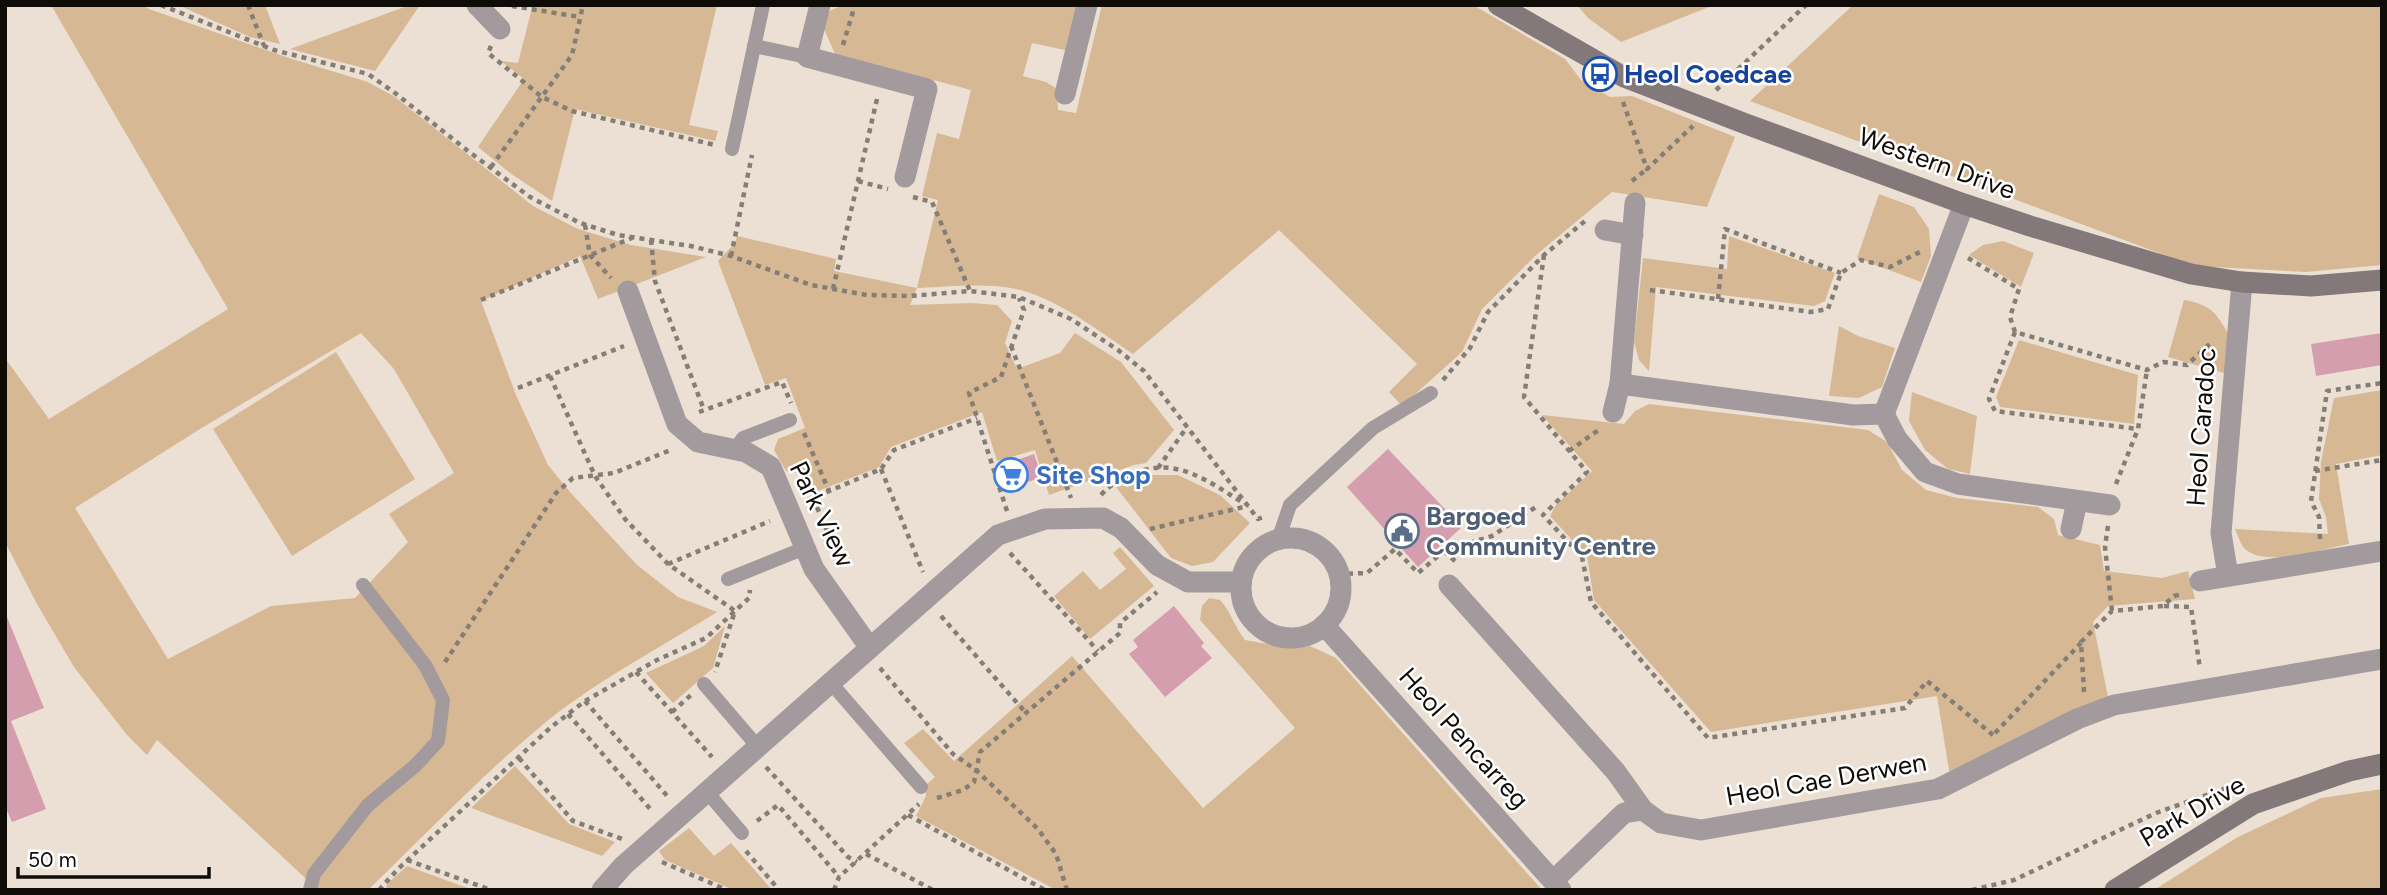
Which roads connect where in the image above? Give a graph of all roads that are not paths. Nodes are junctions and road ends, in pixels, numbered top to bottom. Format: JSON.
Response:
{"nodes":[{"id":1,"x":477,"y":5,"type":"edge"},
{"id":2,"x":763,"y":5,"type":"edge"},
{"id":3,"x":820,"y":5,"type":"edge"},
{"id":4,"x":1087,"y":5,"type":"edge"},
{"id":5,"x":1498,"y":5,"type":"edge"},
{"id":6,"x":500,"y":29,"type":"road end"},
{"id":7,"x":754,"y":46,"type":"junction"},
{"id":8,"x":807,"y":57,"type":"junction"},
{"id":9,"x":1065,"y":94,"type":"dead end"},
{"id":10,"x":732,"y":149,"type":"road end"},
{"id":11,"x":903,"y":188,"type":"road end"},
{"id":12,"x":1630,"y":195,"type":"road end"},
{"id":13,"x":1964,"y":204,"type":"junction"},
{"id":14,"x":1600,"y":221,"type":"road end"},
{"id":15,"x":1633,"y":235,"type":"junction"},
{"id":16,"x":2382,"y":280,"type":"edge"},
{"id":17,"x":2242,"y":282,"type":"junction"},
{"id":18,"x":628,"y":291,"type":"road end"},
{"id":19,"x":1620,"y":384,"type":"junction"},
{"id":20,"x":1431,"y":393,"type":"road end"},
{"id":21,"x":1613,"y":412,"type":"road end"},
{"id":22,"x":1884,"y":414,"type":"junction"},
{"id":23,"x":790,"y":420,"type":"dead end"},
{"id":24,"x":735,"y":449,"type":"junction"},
{"id":25,"x":2077,"y":500,"type":"junction"},
{"id":26,"x":2110,"y":505,"type":"dead end"},
{"id":27,"x":2071,"y":529,"type":"dead end"},
{"id":28,"x":1278,"y":540,"type":"junction"},
{"id":29,"x":805,"y":548,"type":"junction"},
{"id":30,"x":2382,"y":551,"type":"edge"},
{"id":31,"x":2228,"y":576,"type":"junction"},
{"id":32,"x":727,"y":579,"type":"dead end"},
{"id":33,"x":2200,"y":581,"type":"road end"},
{"id":34,"x":1241,"y":582,"type":"junction"},
{"id":35,"x":363,"y":585,"type":"dead end"},
{"id":36,"x":1449,"y":585,"type":"dead end"},
{"id":37,"x":1324,"y":625,"type":"junction"},
{"id":38,"x":870,"y":648,"type":"junction"},
{"id":39,"x":2382,"y":659,"type":"edge"},
{"id":40,"x":831,"y":683,"type":"junction"},
{"id":41,"x":704,"y":684,"type":"dead end"},
{"id":42,"x":758,"y":747,"type":"junction"},
{"id":43,"x":2382,"y":764,"type":"edge"},
{"id":44,"x":706,"y":792,"type":"junction"},
{"id":45,"x":921,"y":795,"type":"road end"},
{"id":46,"x":1643,"y":810,"type":"junction"},
{"id":47,"x":742,"y":833,"type":"road end"},
{"id":48,"x":1557,"y":885,"type":"edge"},
{"id":49,"x":310,"y":890,"type":"edge"},
{"id":50,"x":602,"y":890,"type":"edge"},
{"id":51,"x":2115,"y":890,"type":"edge"}],
"edges":[{"from":1,"to":6,"type":"street"},
{"from":2,"to":7,"type":"lane"},
{"from":3,"to":8,"type":"street"},
{"from":4,"to":9,"type":"street"},
{"from":5,"to":13,"type":"street","name":"Western Drive"},
{"from":7,"to":8,"type":"lane"},
{"from":7,"to":10,"type":"lane"},
{"from":8,"to":11,"type":"street"},
{"from":12,"to":15,"type":"street"},
{"from":13,"to":17,"type":"street","name":"Western Drive"},
{"from":13,"to":22,"type":"street"},
{"from":14,"to":15,"type":"street"},
{"from":15,"to":19,"type":"street"},
{"from":16,"to":17,"type":"street","name":"Western Drive"},
{"from":17,"to":31,"type":"street","name":"Heol Caradoc"},
{"from":18,"to":24,"type":"street","name":"Park View"},
{"from":19,"to":21,"type":"street"},
{"from":19,"to":22,"type":"street"},
{"from":20,"to":28,"type":"lane"},
{"from":22,"to":25,"type":"street"},
{"from":23,"to":24,"type":"lane"},
{"from":24,"to":29,"type":"street","name":"Park View"},
{"from":25,"to":26,"type":"street"},
{"from":25,"to":27,"type":"street"},
{"from":28,"to":34,"type":"street"},
{"from":28,"to":37,"type":"street"},
{"from":29,"to":32,"type":"lane"},
{"from":29,"to":38,"type":"street","name":"Park View"},
{"from":30,"to":31,"type":"street"},
{"from":31,"to":33,"type":"street"},
{"from":34,"to":37,"type":"street"},
{"from":34,"to":38,"type":"street"},
{"from":35,"to":49,"type":"lane"},
{"from":36,"to":46,"type":"street","name":"Heol Cae Derwen"},
{"from":37,"to":48,"type":"street","name":"Heol Pencarreg"},
{"from":38,"to":40,"type":"street"},
{"from":39,"to":46,"type":"street","name":"Heol Cae Derwen"},
{"from":40,"to":42,"type":"street"},
{"from":40,"to":45,"type":"lane"},
{"from":41,"to":42,"type":"lane"},
{"from":42,"to":44,"type":"street"},
{"from":43,"to":51,"type":"street","name":"Park Drive"},
{"from":44,"to":47,"type":"lane"},
{"from":44,"to":50,"type":"street"},
{"from":46,"to":48,"type":"street"}]}
